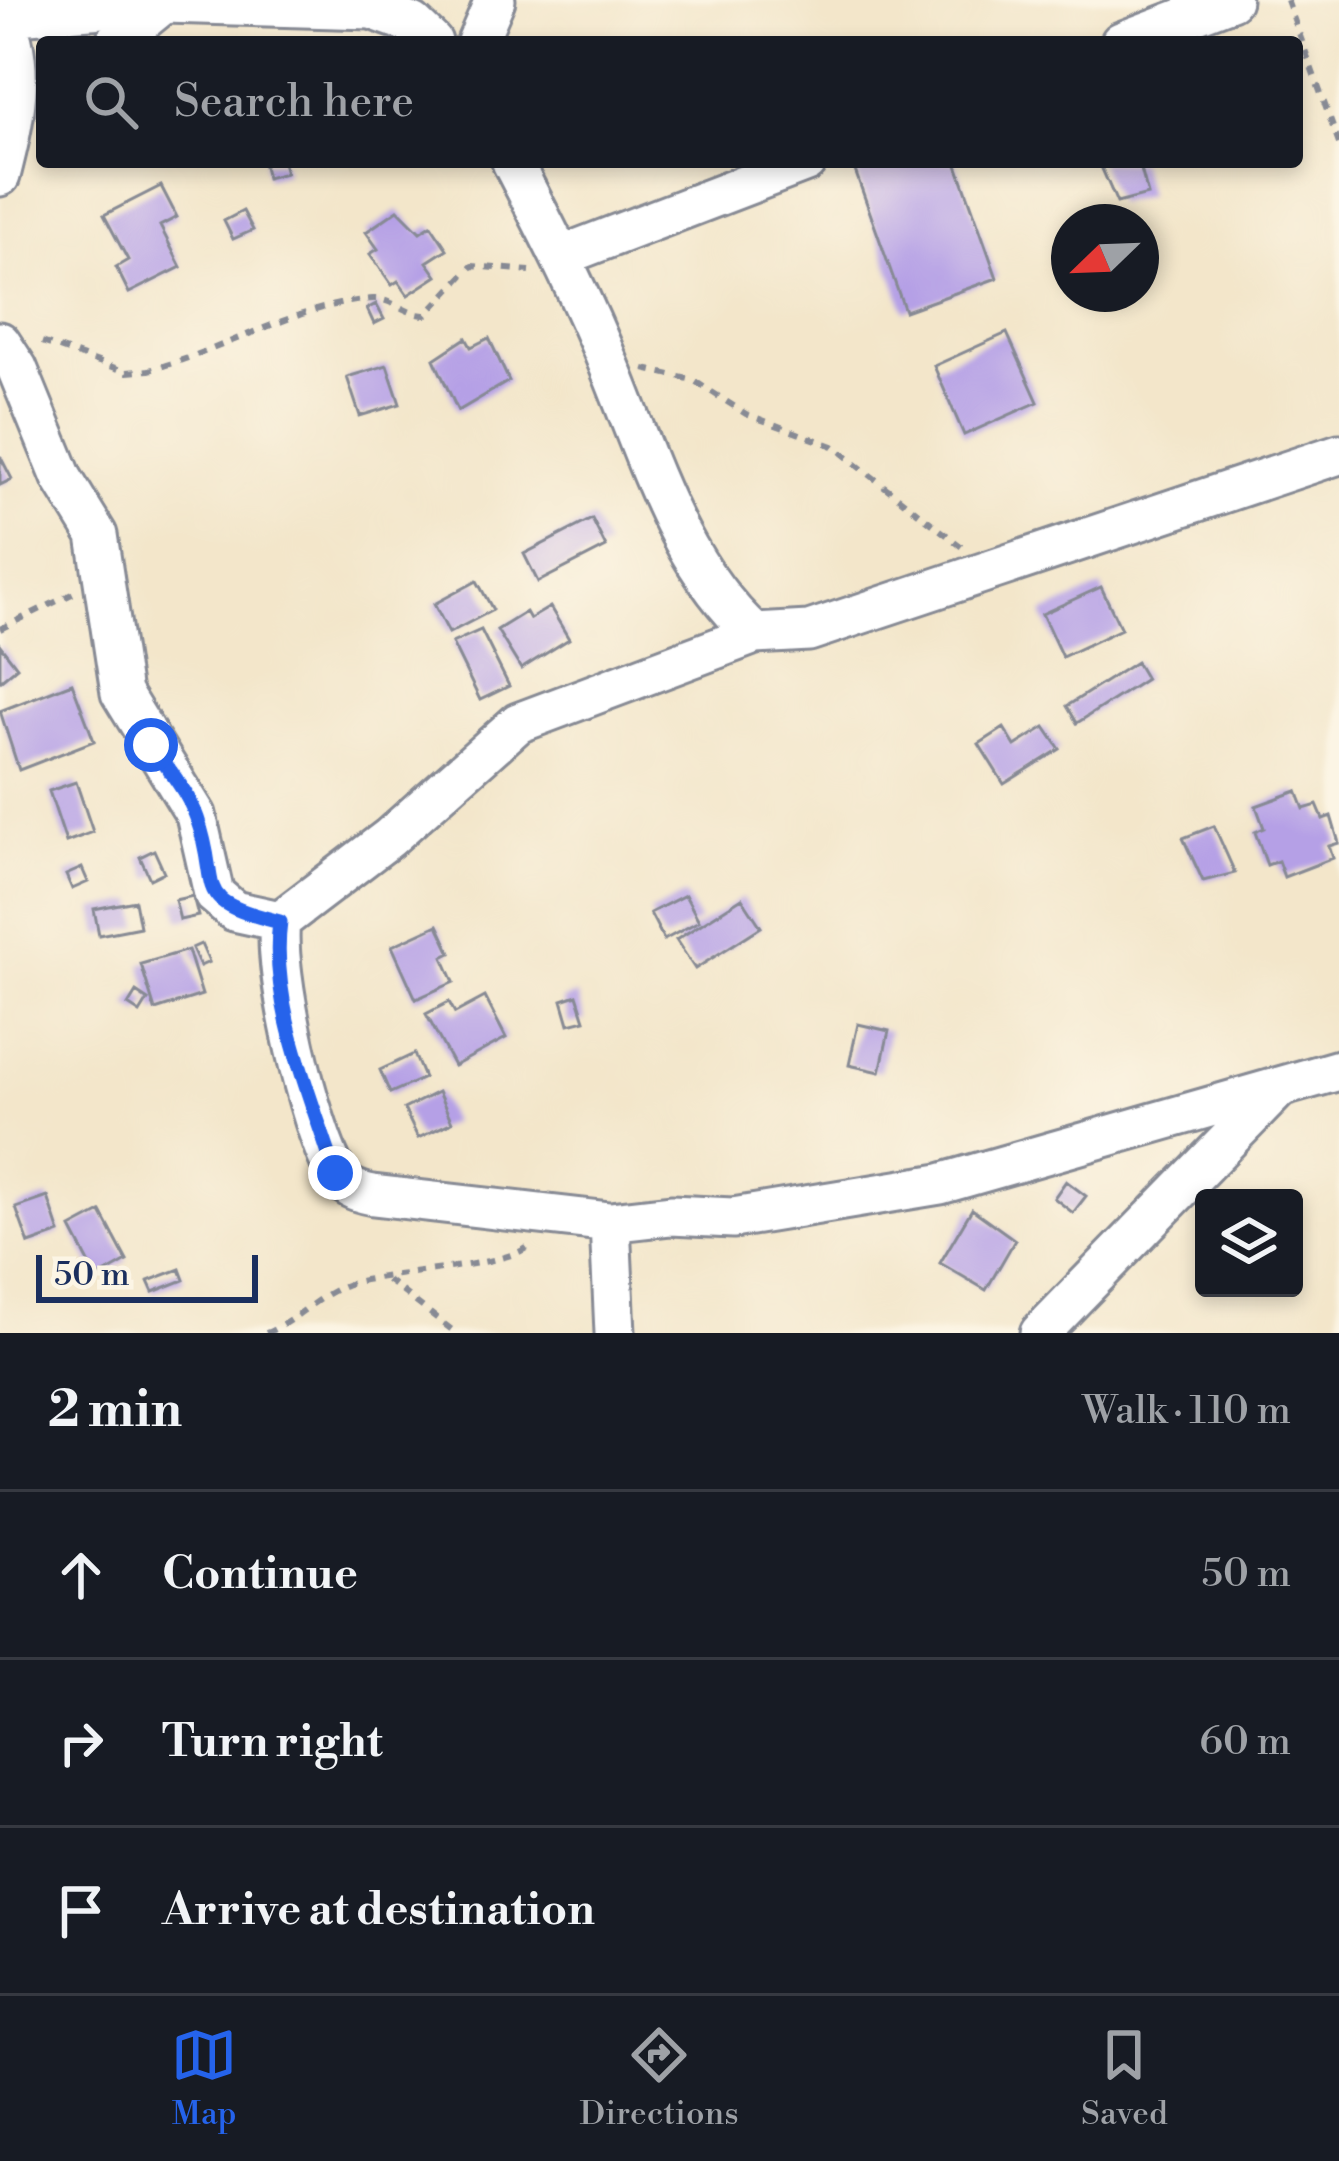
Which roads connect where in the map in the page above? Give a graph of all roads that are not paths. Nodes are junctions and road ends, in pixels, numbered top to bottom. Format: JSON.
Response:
{"nodes":[{"id":1,"x":495,"y":0,"type":"edge"},
{"id":2,"x":1231,"y":0,"type":"edge"},
{"id":3,"x":164,"y":3,"type":"edge"},
{"id":4,"x":2,"y":14,"type":"edge"},
{"id":5,"x":123,"y":36,"type":"edge"},
{"id":6,"x":426,"y":36,"type":"edge"},
{"id":7,"x":480,"y":36,"type":"edge"},
{"id":8,"x":1136,"y":36,"type":"edge"},
{"id":9,"x":28,"y":112,"type":"edge"},
{"id":10,"x":515,"y":168,"type":"edge"},
{"id":11,"x":793,"y":168,"type":"edge"},
{"id":12,"x":0,"y":176,"type":"edge"},
{"id":13,"x":567,"y":270,"type":"junction"},
{"id":14,"x":11,"y":340,"type":"edge"},
{"id":15,"x":1339,"y":454,"type":"edge"},
{"id":16,"x":755,"y":634,"type":"junction"},
{"id":17,"x":280,"y":922,"type":"junction"},
{"id":18,"x":1339,"y":1070,"type":"edge"},
{"id":19,"x":1282,"y":1085,"type":"junction"},
{"id":20,"x":610,"y":1222,"type":"junction"},
{"id":21,"x":615,"y":1333,"type":"edge"},
{"id":22,"x":1040,"y":1333,"type":"edge"}],
"edges":[{"from":1,"to":7,"type":"street"},
{"from":2,"to":8,"type":"street"},
{"from":3,"to":4,"type":"street"},
{"from":3,"to":5,"type":"street"},
{"from":3,"to":6,"type":"street"},
{"from":4,"to":9,"type":"street"},
{"from":9,"to":12,"type":"street"},
{"from":10,"to":13,"type":"street"},
{"from":11,"to":13,"type":"street"},
{"from":13,"to":16,"type":"street"},
{"from":14,"to":17,"type":"street"},
{"from":15,"to":16,"type":"street"},
{"from":16,"to":17,"type":"street"},
{"from":17,"to":20,"type":"street"},
{"from":18,"to":19,"type":"street"},
{"from":19,"to":20,"type":"street"},
{"from":19,"to":22,"type":"street"},
{"from":20,"to":21,"type":"street"}]}
